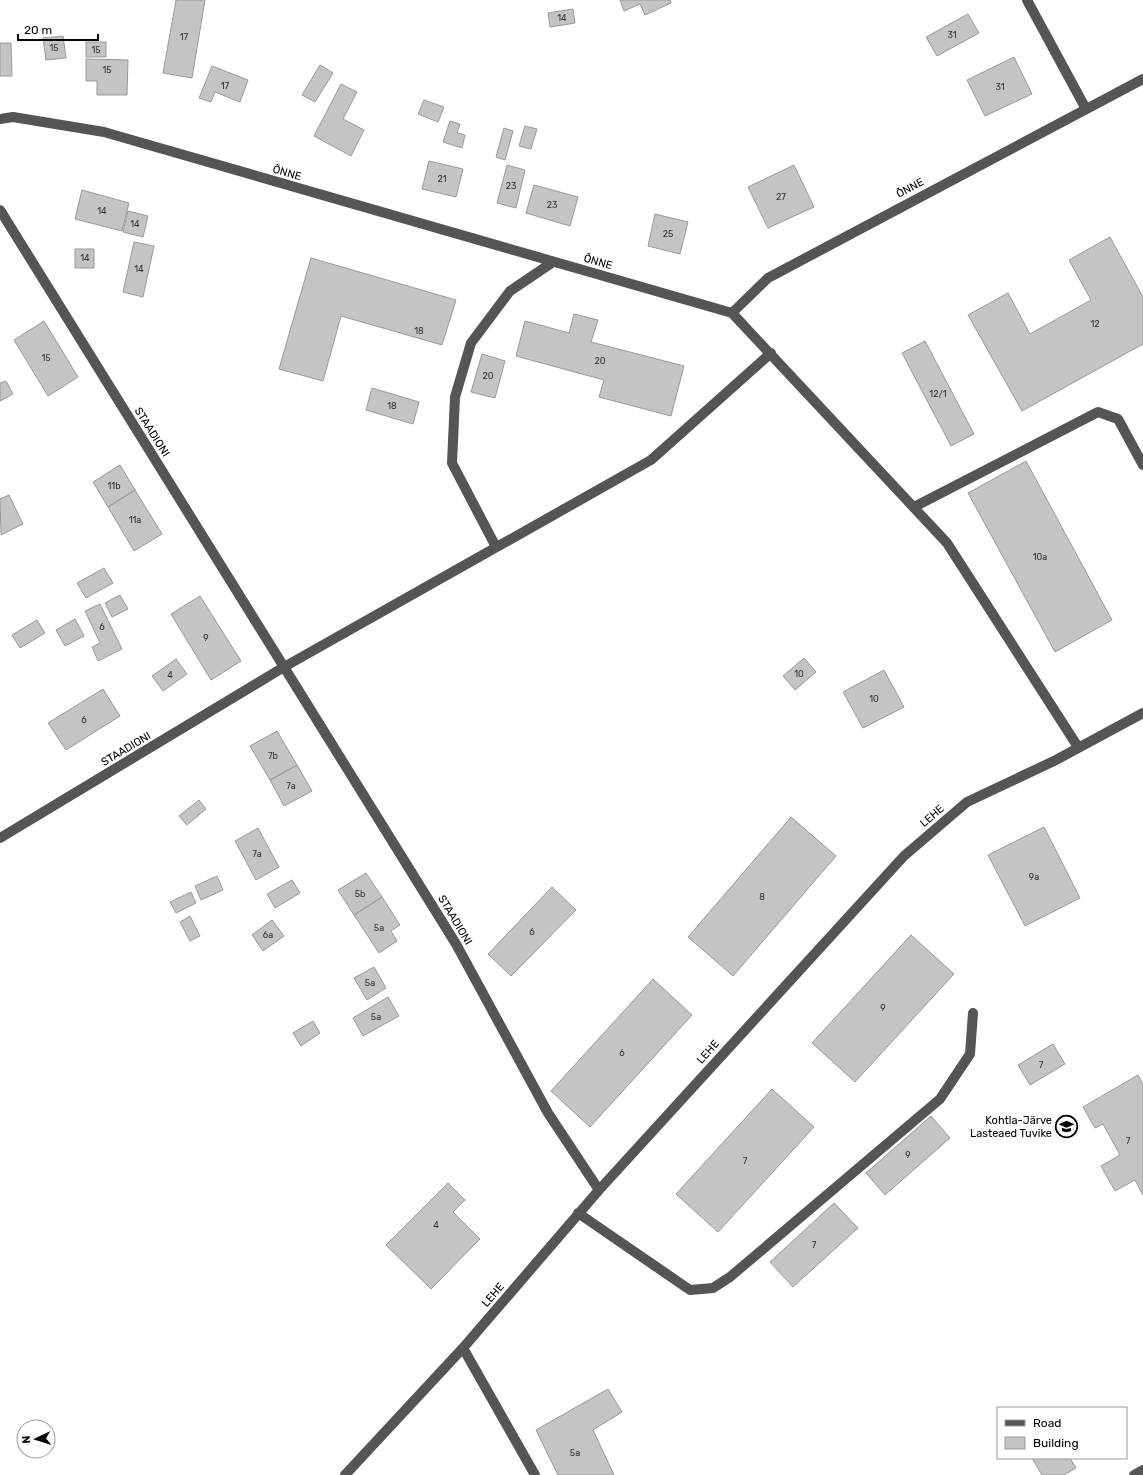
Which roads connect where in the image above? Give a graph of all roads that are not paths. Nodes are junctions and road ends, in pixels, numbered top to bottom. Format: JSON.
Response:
{"nodes":[{"id":1,"x":1027,"y":0,"type":"edge"},
{"id":2,"x":1143,"y":79,"type":"edge"},
{"id":3,"x":1086,"y":109,"type":"junction"},
{"id":4,"x":0,"y":119,"type":"edge"},
{"id":5,"x":0,"y":210,"type":"edge"},
{"id":6,"x":553,"y":262,"type":"junction"},
{"id":7,"x":732,"y":313,"type":"junction"},
{"id":8,"x":771,"y":353,"type":"junction"},
{"id":9,"x":1143,"y":465,"type":"edge"},
{"id":10,"x":914,"y":507,"type":"junction"},
{"id":11,"x":496,"y":547,"type":"junction"},
{"id":12,"x":284,"y":667,"type":"junction"},
{"id":13,"x":1143,"y":713,"type":"edge"},
{"id":14,"x":1078,"y":747,"type":"junction"},
{"id":15,"x":0,"y":838,"type":"edge"},
{"id":16,"x":973,"y":1013,"type":"dead end"},
{"id":17,"x":599,"y":1190,"type":"junction"},
{"id":18,"x":578,"y":1213,"type":"junction"},
{"id":19,"x":463,"y":1348,"type":"junction"},
{"id":20,"x":1143,"y":1470,"type":"edge"},
{"id":21,"x":345,"y":1475,"type":"edge"},
{"id":22,"x":535,"y":1475,"type":"edge"},
{"id":23,"x":1134,"y":1475,"type":"edge"}],
"edges":[{"from":1,"to":3,"type":"street"},
{"from":2,"to":3,"type":"street","name":"ÕNNE"},
{"from":3,"to":7,"type":"street","name":"ÕNNE"},
{"from":4,"to":6,"type":"street","name":"ÕNNE"},
{"from":5,"to":12,"type":"street","name":"STAADIONI"},
{"from":6,"to":7,"type":"street","name":"ÕNNE"},
{"from":6,"to":11,"type":"street"},
{"from":7,"to":8,"type":"street"},
{"from":8,"to":10,"type":"street"},
{"from":8,"to":11,"type":"street"},
{"from":9,"to":10,"type":"street"},
{"from":10,"to":14,"type":"street"},
{"from":11,"to":12,"type":"street"},
{"from":12,"to":15,"type":"street","name":"STAADIONI"},
{"from":12,"to":17,"type":"street","name":"STAADIONI"},
{"from":13,"to":14,"type":"street","name":"LEHE"},
{"from":14,"to":17,"type":"street","name":"LEHE"},
{"from":16,"to":18,"type":"street"},
{"from":17,"to":18,"type":"street","name":"LEHE"},
{"from":18,"to":19,"type":"street","name":"LEHE"},
{"from":19,"to":21,"type":"street","name":"LEHE"},
{"from":19,"to":22,"type":"street"},
{"from":20,"to":23,"type":"street"}]}
